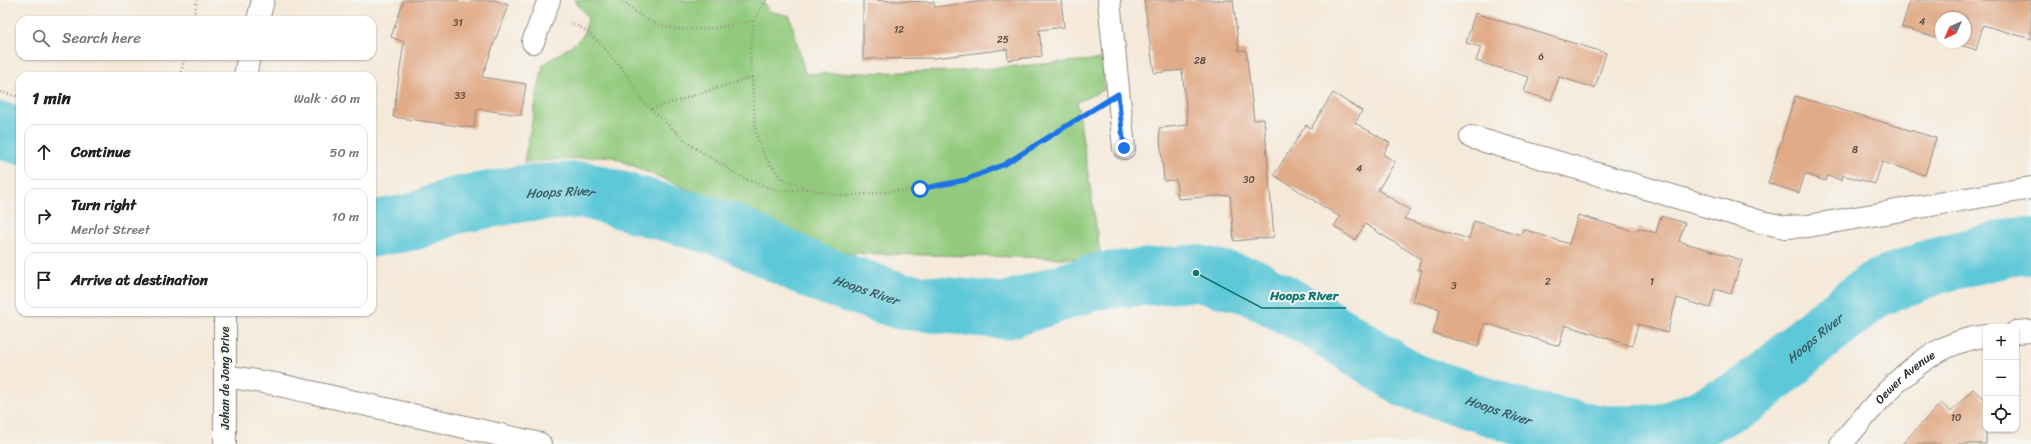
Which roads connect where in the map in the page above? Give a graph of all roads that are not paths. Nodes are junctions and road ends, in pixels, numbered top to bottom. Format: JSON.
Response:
{"nodes":[{"id":1,"x":263,"y":0,"type":"edge"},
{"id":2,"x":1109,"y":0,"type":"edge"},
{"id":3,"x":547,"y":6,"type":"edge"},
{"id":4,"x":259,"y":16,"type":"edge"},
{"id":5,"x":533,"y":42,"type":"dead end"},
{"id":6,"x":248,"y":60,"type":"edge"},
{"id":7,"x":246,"y":72,"type":"edge"},
{"id":8,"x":1471,"y":137,"type":"dead end"},
{"id":9,"x":1124,"y":148,"type":"dead end"},
{"id":10,"x":2031,"y":188,"type":"edge"},
{"id":11,"x":225,"y":316,"type":"edge"},
{"id":12,"x":2031,"y":331,"type":"edge"},
{"id":13,"x":2019,"y":332,"type":"edge"},
{"id":14,"x":1983,"y":337,"type":"edge"},
{"id":15,"x":225,"y":376,"type":"junction"},
{"id":16,"x":225,"y":444,"type":"edge"},
{"id":17,"x":540,"y":444,"type":"edge"},
{"id":18,"x":1841,"y":444,"type":"edge"}],
"edges":[{"from":1,"to":4,"type":"street"},
{"from":2,"to":9,"type":"street"},
{"from":3,"to":5,"type":"street"},
{"from":6,"to":7,"type":"street"},
{"from":8,"to":10,"type":"street"},
{"from":11,"to":15,"type":"street","name":"Johan de Jong Drive"},
{"from":12,"to":13,"type":"street"},
{"from":14,"to":18,"type":"street","name":"Oewer Avenue"},
{"from":15,"to":16,"type":"street","name":"Johan de Jong Drive"},
{"from":15,"to":17,"type":"street"}]}
